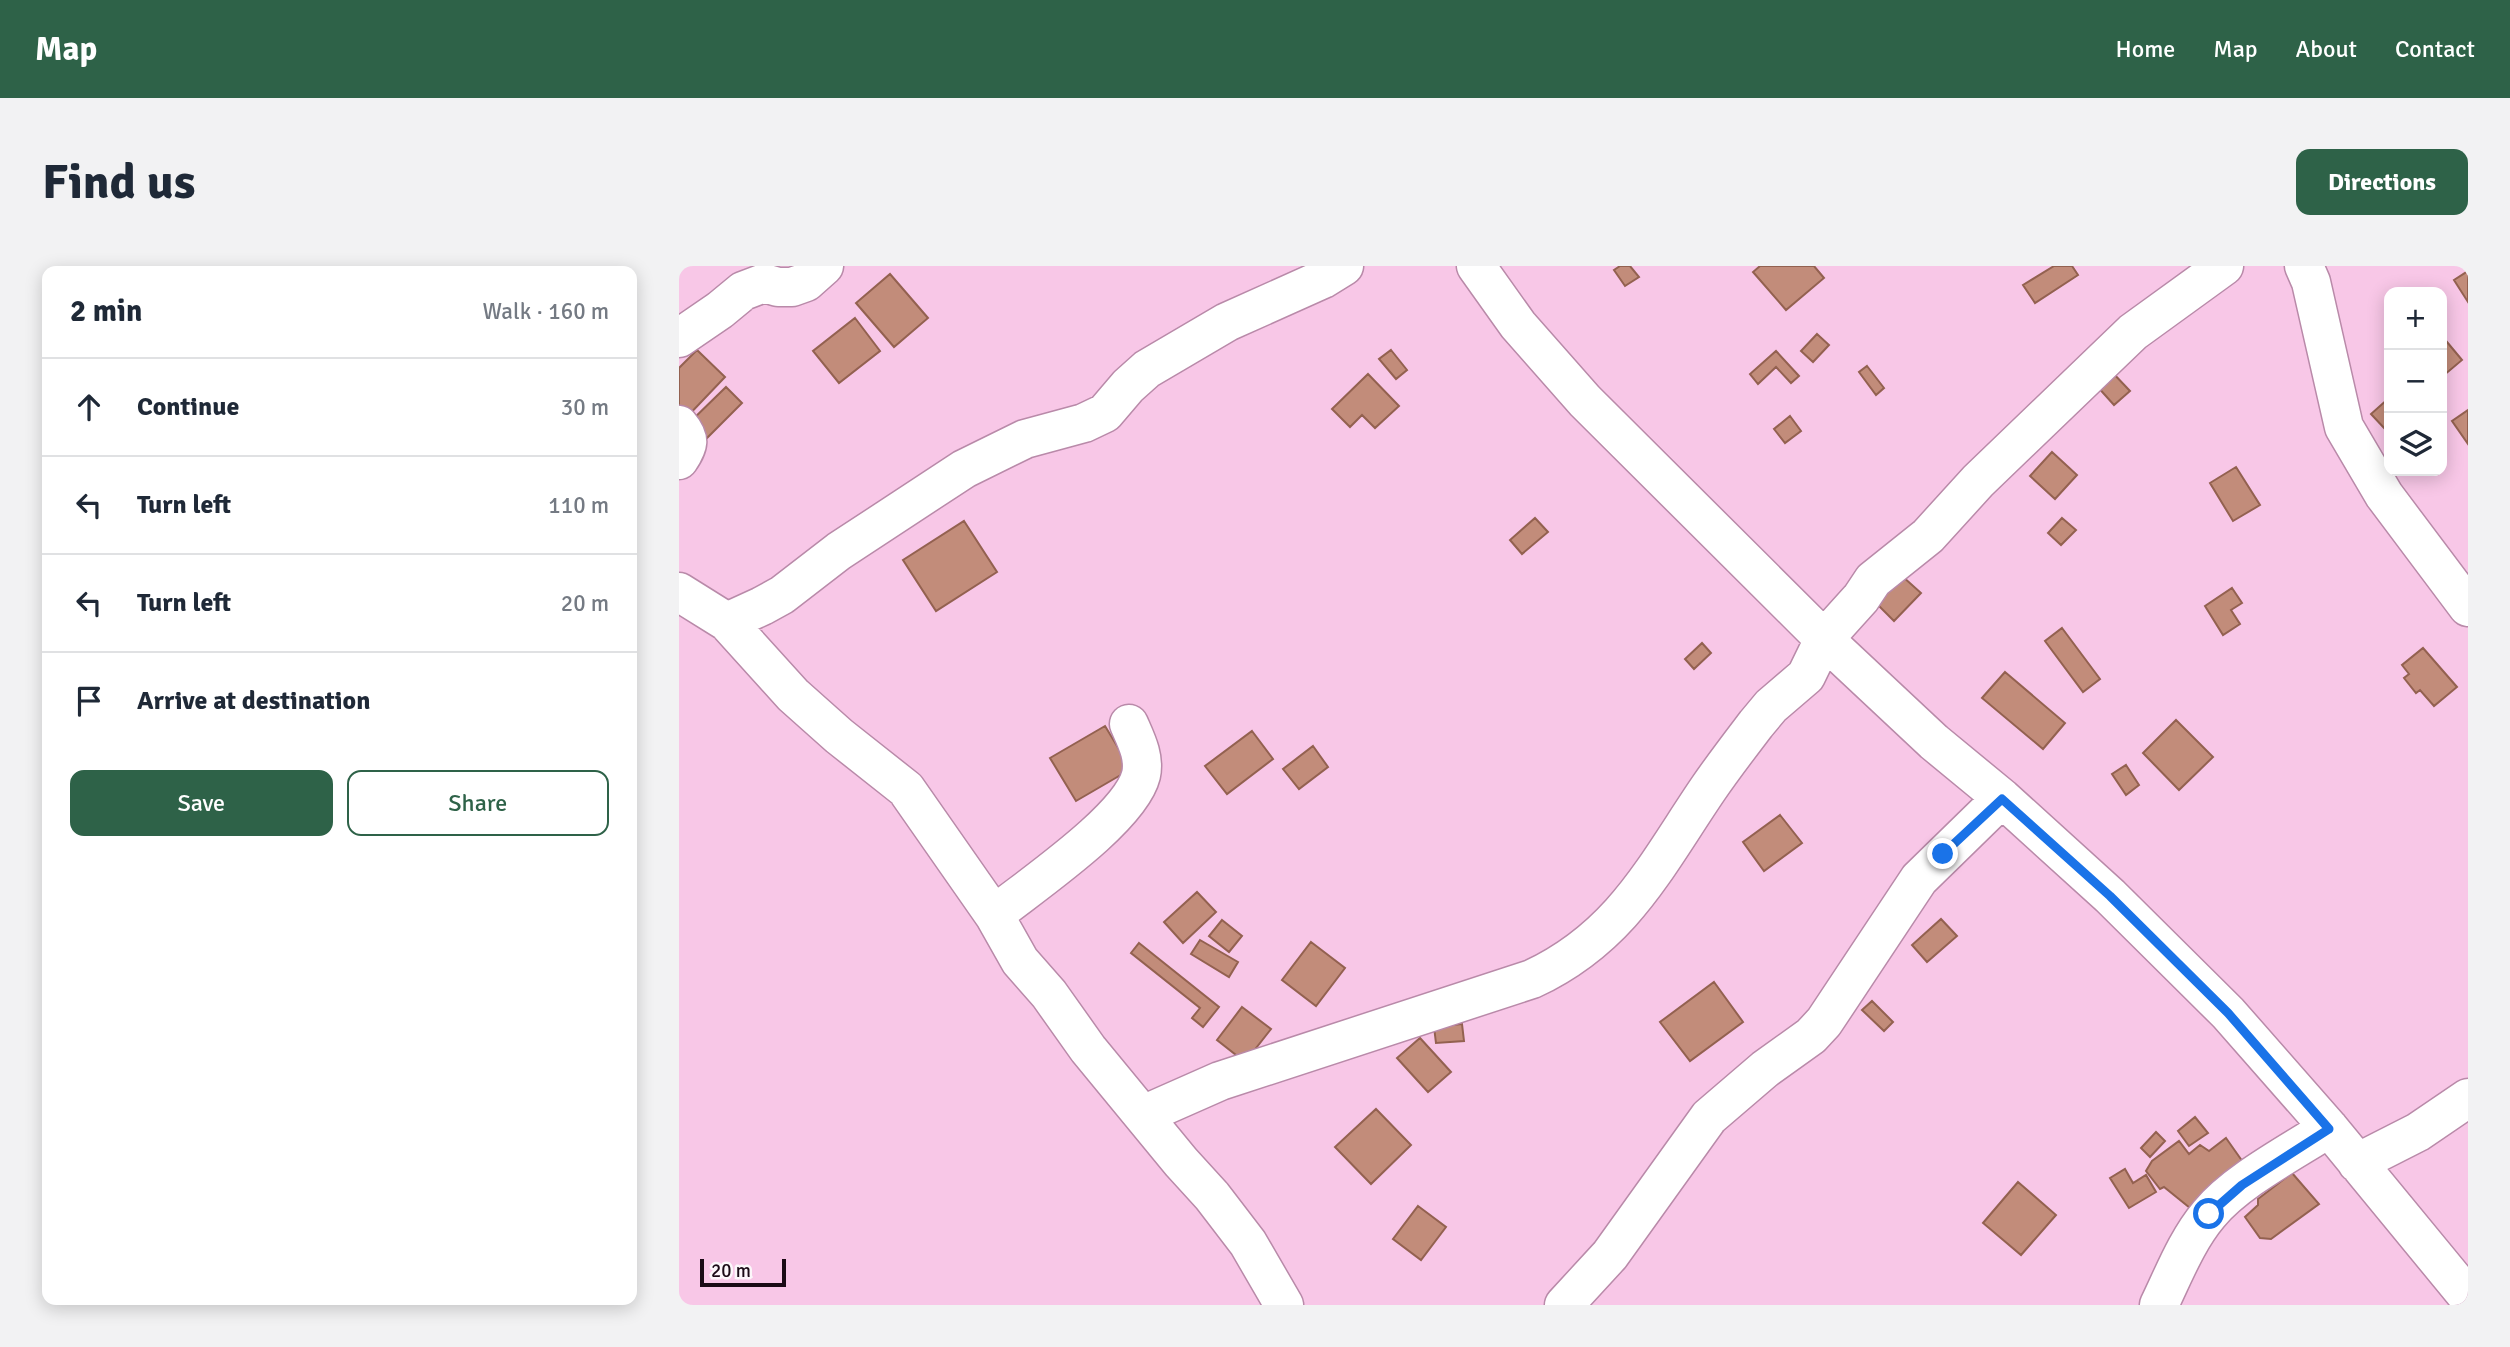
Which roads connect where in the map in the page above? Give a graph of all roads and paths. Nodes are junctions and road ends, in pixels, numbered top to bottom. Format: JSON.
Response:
{"nodes":[{"id":1,"x":824,"y":266,"type":"edge"},
{"id":2,"x":1344,"y":266,"type":"edge"},
{"id":3,"x":1476,"y":266,"type":"edge"},
{"id":4,"x":2224,"y":266,"type":"edge"},
{"id":5,"x":2304,"y":266,"type":"edge"},
{"id":6,"x":679,"y":338,"type":"edge"},
{"id":7,"x":679,"y":425,"type":"edge"},
{"id":8,"x":679,"y":460,"type":"edge"},
{"id":9,"x":679,"y":592,"type":"edge"},
{"id":10,"x":2468,"y":607,"type":"edge"},
{"id":11,"x":727,"y":622,"type":"junction"},
{"id":12,"x":1824,"y":639,"type":"junction"},
{"id":13,"x":1129,"y":724,"type":"dead end"},
{"id":14,"x":2002,"y":799,"type":"junction"},
{"id":15,"x":994,"y":915,"type":"junction"},
{"id":16,"x":2468,"y":1098,"type":"edge"},
{"id":17,"x":1143,"y":1115,"type":"junction"},
{"id":18,"x":2329,"y":1129,"type":"junction"},
{"id":19,"x":2357,"y":1163,"type":"junction"},
{"id":20,"x":2468,"y":1297,"type":"edge"},
{"id":21,"x":1283,"y":1305,"type":"edge"},
{"id":22,"x":1564,"y":1305,"type":"edge"},
{"id":23,"x":2159,"y":1305,"type":"edge"}],
"edges":[{"from":1,"to":6,"type":"street"},
{"from":2,"to":11,"type":"street"},
{"from":3,"to":12,"type":"street"},
{"from":4,"to":12,"type":"street"},
{"from":5,"to":10,"type":"street"},
{"from":7,"to":8,"type":"street"},
{"from":9,"to":11,"type":"street"},
{"from":11,"to":15,"type":"street"},
{"from":12,"to":14,"type":"street"},
{"from":12,"to":17,"type":"street"},
{"from":13,"to":15,"type":"street"},
{"from":14,"to":18,"type":"street"},
{"from":14,"to":22,"type":"street"},
{"from":15,"to":17,"type":"street"},
{"from":16,"to":19,"type":"street"},
{"from":17,"to":21,"type":"street"},
{"from":18,"to":19,"type":"street"},
{"from":18,"to":23,"type":"street"},
{"from":19,"to":20,"type":"street"}]}
